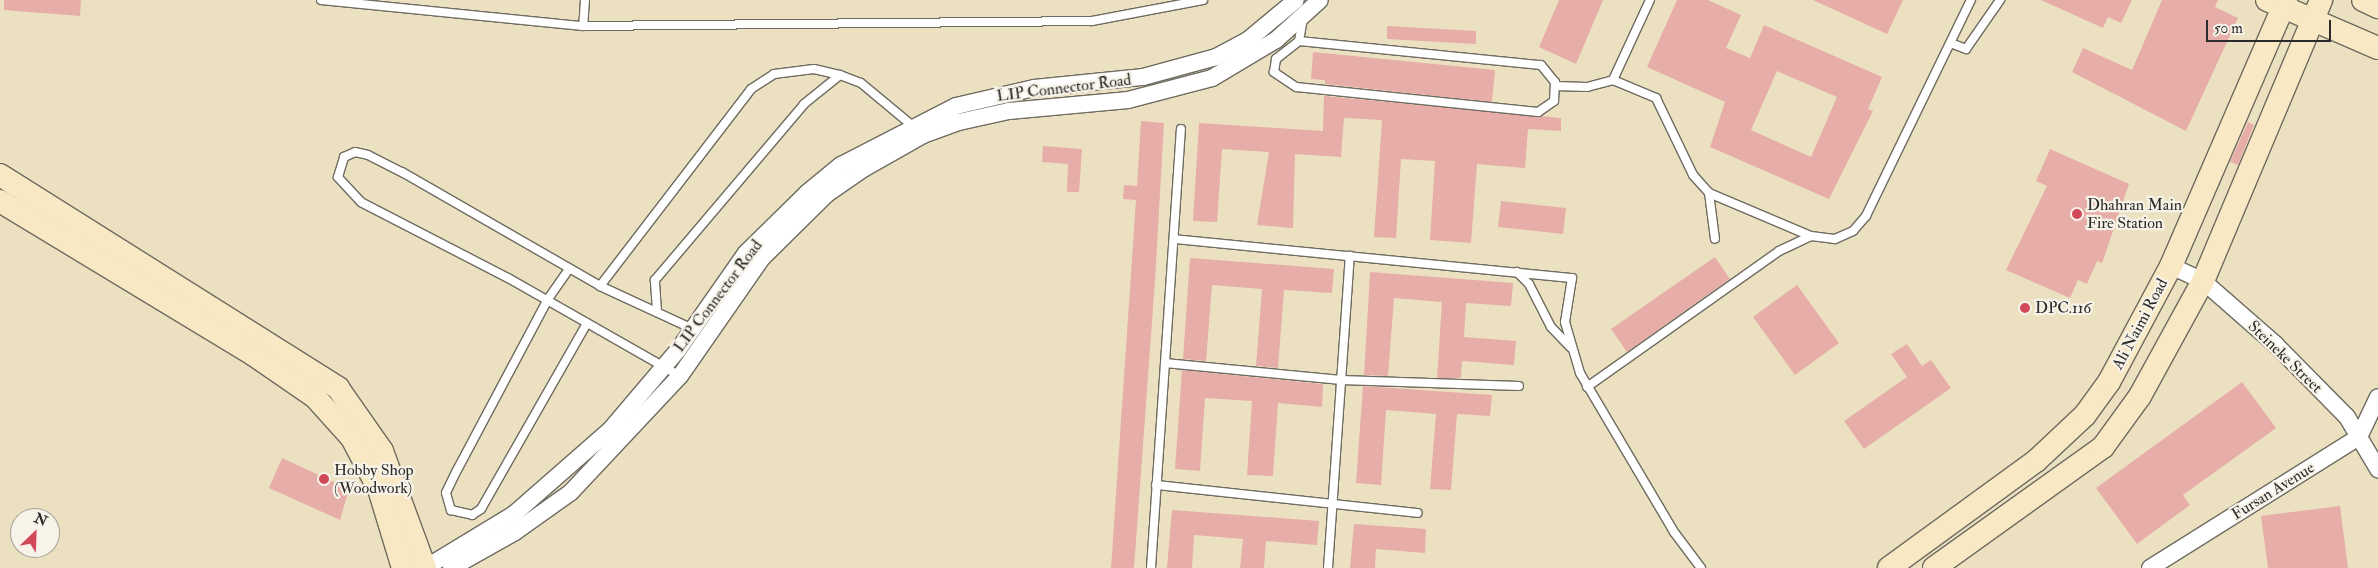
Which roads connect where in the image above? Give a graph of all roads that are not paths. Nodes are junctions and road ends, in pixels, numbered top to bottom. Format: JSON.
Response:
{"nodes":[{"id":1,"x":322,"y":0,"type":"edge"},
{"id":2,"x":585,"y":0,"type":"edge"},
{"id":3,"x":1202,"y":0,"type":"edge"},
{"id":4,"x":1296,"y":0,"type":"edge"},
{"id":5,"x":1320,"y":0,"type":"edge"},
{"id":6,"x":1650,"y":0,"type":"edge"},
{"id":7,"x":1971,"y":0,"type":"edge"},
{"id":8,"x":2000,"y":0,"type":"edge"},
{"id":9,"x":2363,"y":0,"type":"edge"},
{"id":10,"x":2279,"y":2,"type":"edge"},
{"id":11,"x":2378,"y":7,"type":"edge"},
{"id":12,"x":2317,"y":10,"type":"edge"},
{"id":13,"x":1302,"y":18,"type":"junction"},
{"id":14,"x":583,"y":26,"type":"junction"},
{"id":15,"x":1300,"y":40,"type":"junction"},
{"id":16,"x":1953,"y":44,"type":"junction"},
{"id":17,"x":2378,"y":48,"type":"edge"},
{"id":18,"x":840,"y":75,"type":"junction"},
{"id":19,"x":1613,"y":80,"type":"junction"},
{"id":20,"x":1555,"y":86,"type":"junction"},
{"id":21,"x":1181,"y":129,"type":"dead end"},
{"id":22,"x":918,"y":130,"type":"junction"},
{"id":23,"x":0,"y":175,"type":"edge"},
{"id":24,"x":1709,"y":193,"type":"junction"},
{"id":25,"x":0,"y":201,"type":"edge"},
{"id":26,"x":1811,"y":236,"type":"junction"},
{"id":27,"x":1174,"y":239,"type":"junction"},
{"id":28,"x":1715,"y":239,"type":"dead end"},
{"id":29,"x":1350,"y":256,"type":"junction"},
{"id":30,"x":2171,"y":266,"type":"junction"},
{"id":31,"x":569,"y":270,"type":"junction"},
{"id":32,"x":1517,"y":272,"type":"junction"},
{"id":33,"x":2203,"y":281,"type":"junction"},
{"id":34,"x":600,"y":286,"type":"junction"},
{"id":35,"x":547,"y":300,"type":"junction"},
{"id":36,"x":657,"y":311,"type":"junction"},
{"id":37,"x":587,"y":323,"type":"junction"},
{"id":38,"x":692,"y":329,"type":"junction"},
{"id":39,"x":708,"y":337,"type":"junction"},
{"id":40,"x":1570,"y":348,"type":"junction"},
{"id":41,"x":1165,"y":363,"type":"junction"},
{"id":42,"x":664,"y":367,"type":"junction"},
{"id":43,"x":680,"y":376,"type":"junction"},
{"id":44,"x":1341,"y":380,"type":"junction"},
{"id":45,"x":1519,"y":386,"type":"dead end"},
{"id":46,"x":1587,"y":387,"type":"junction"},
{"id":47,"x":2378,"y":397,"type":"edge"},
{"id":48,"x":2359,"y":437,"type":"junction"},
{"id":49,"x":2378,"y":470,"type":"edge"},
{"id":50,"x":1156,"y":486,"type":"junction"},
{"id":51,"x":1333,"y":503,"type":"junction"},
{"id":52,"x":1418,"y":513,"type":"dead end"},
{"id":53,"x":403,"y":568,"type":"edge"},
{"id":54,"x":425,"y":568,"type":"edge"},
{"id":55,"x":451,"y":568,"type":"edge"},
{"id":56,"x":1151,"y":568,"type":"edge"},
{"id":57,"x":1328,"y":568,"type":"edge"},
{"id":58,"x":1701,"y":568,"type":"edge"},
{"id":59,"x":1889,"y":568,"type":"edge"},
{"id":60,"x":1934,"y":568,"type":"edge"},
{"id":61,"x":2150,"y":568,"type":"edge"}],
"edges":[{"from":1,"to":14,"type":"lane"},
{"from":2,"to":14,"type":"lane"},
{"from":3,"to":14,"type":"lane"},
{"from":4,"to":22,"type":"street","name":"LIP Connector Road"},
{"from":5,"to":13,"type":"street","name":"LIP Connector Road"},
{"from":6,"to":19,"type":"lane"},
{"from":7,"to":16,"type":"lane"},
{"from":8,"to":16,"type":"lane"},
{"from":9,"to":11,"type":"main road"},
{"from":10,"to":12,"type":"main road"},
{"from":10,"to":30,"type":"main road","name":"Ali Naimi Road"},
{"from":12,"to":17,"type":"main road"},
{"from":12,"to":33,"type":"main road"},
{"from":13,"to":15,"type":"lane"},
{"from":13,"to":22,"type":"street","name":"LIP Connector Road"},
{"from":15,"to":20,"type":"lane"},
{"from":15,"to":20,"type":"lane"},
{"from":16,"to":26,"type":"lane"},
{"from":18,"to":22,"type":"lane"},
{"from":18,"to":34,"type":"lane"},
{"from":18,"to":36,"type":"lane"},
{"from":19,"to":20,"type":"lane"},
{"from":19,"to":24,"type":"lane"},
{"from":21,"to":27,"type":"lane"},
{"from":22,"to":38,"type":"street","name":"LIP Connector Road"},
{"from":22,"to":39,"type":"street","name":"LIP Connector Road"},
{"from":23,"to":54,"type":"main road"},
{"from":24,"to":26,"type":"lane"},
{"from":24,"to":28,"type":"lane"},
{"from":25,"to":53,"type":"main road"},
{"from":26,"to":46,"type":"lane"},
{"from":27,"to":29,"type":"lane"},
{"from":27,"to":41,"type":"lane"},
{"from":29,"to":32,"type":"lane"},
{"from":29,"to":44,"type":"lane"},
{"from":30,"to":33,"type":"street","name":"Steineke Street"},
{"from":30,"to":59,"type":"main road","name":"Ali Naimi Road"},
{"from":31,"to":34,"type":"lane"},
{"from":31,"to":35,"type":"lane"},
{"from":31,"to":35,"type":"lane"},
{"from":32,"to":40,"type":"lane"},
{"from":32,"to":40,"type":"lane"},
{"from":33,"to":48,"type":"street","name":"Steineke Street"},
{"from":33,"to":60,"type":"main road"},
{"from":34,"to":36,"type":"lane"},
{"from":35,"to":37,"type":"lane"},
{"from":35,"to":37,"type":"lane"},
{"from":36,"to":38,"type":"lane"},
{"from":37,"to":42,"type":"lane"},
{"from":38,"to":39,"type":"lane"},
{"from":38,"to":42,"type":"street","name":"LIP Connector Road"},
{"from":39,"to":43,"type":"street","name":"LIP Connector Road"},
{"from":40,"to":46,"type":"lane"},
{"from":41,"to":44,"type":"lane"},
{"from":41,"to":50,"type":"lane"},
{"from":42,"to":43,"type":"lane"},
{"from":42,"to":54,"type":"street","name":"LIP Connector Road"},
{"from":43,"to":55,"type":"street","name":"LIP Connector Road"},
{"from":44,"to":45,"type":"lane"},
{"from":44,"to":51,"type":"lane"},
{"from":46,"to":58,"type":"lane"},
{"from":47,"to":48,"type":"street"},
{"from":48,"to":49,"type":"street","name":"Steineke Street"},
{"from":48,"to":61,"type":"street","name":"Fursan Avenue"},
{"from":50,"to":51,"type":"lane"},
{"from":50,"to":56,"type":"lane"},
{"from":51,"to":52,"type":"lane"},
{"from":51,"to":57,"type":"lane"}]}
